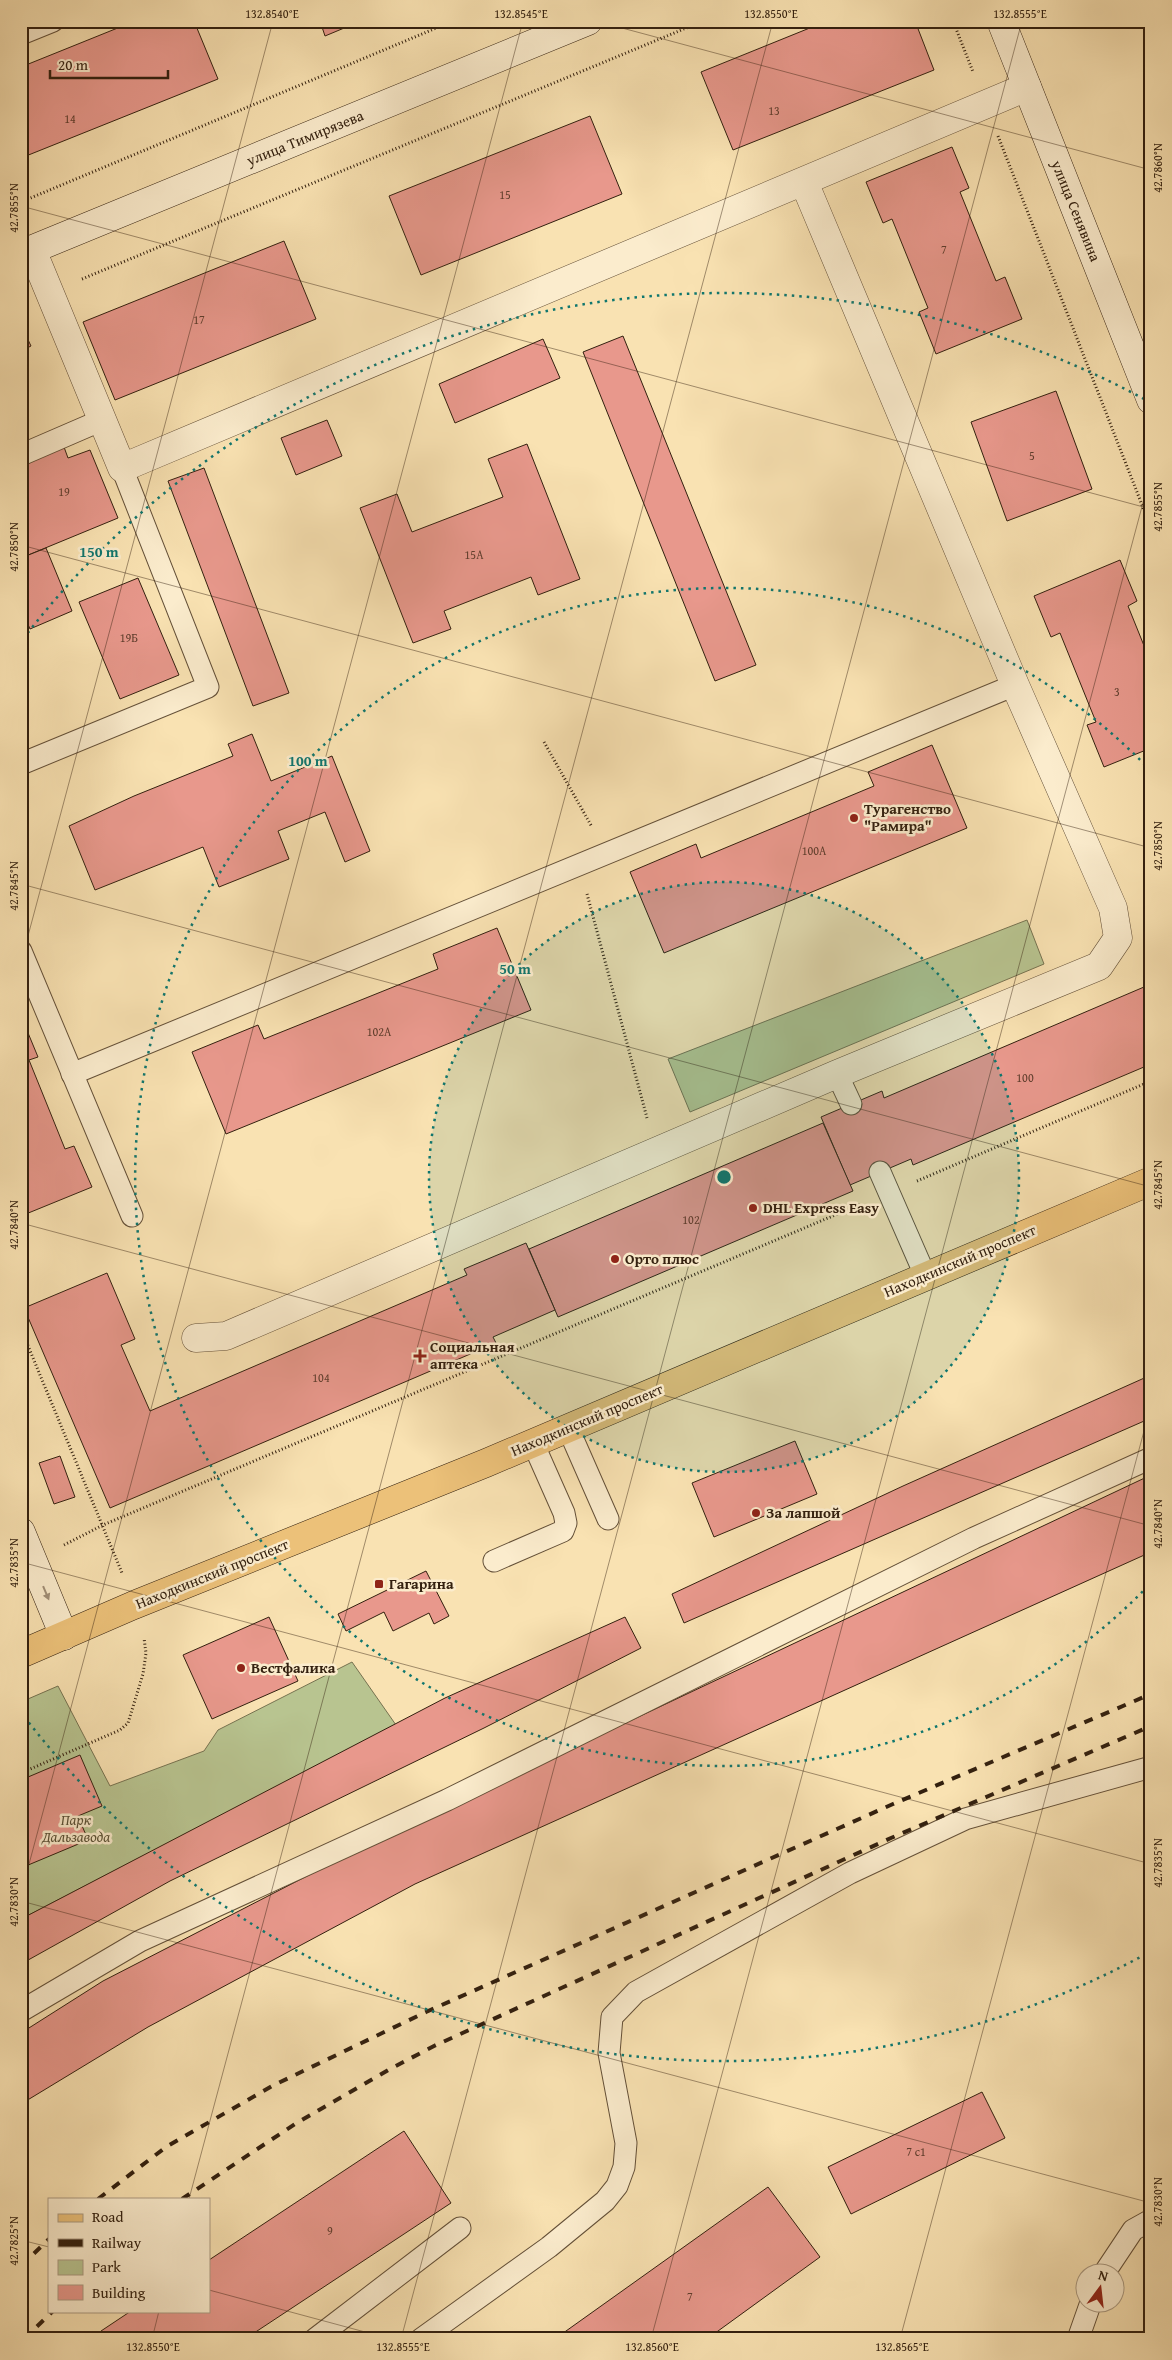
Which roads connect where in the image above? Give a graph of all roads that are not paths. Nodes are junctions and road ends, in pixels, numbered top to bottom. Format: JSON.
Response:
{"nodes":[{"id":1,"x":53,"y":21,"type":"edge"},
{"id":2,"x":588,"y":21,"type":"edge"},
{"id":3,"x":1001,"y":21,"type":"edge"},
{"id":4,"x":21,"y":34,"type":"edge"},
{"id":5,"x":1027,"y":87,"type":"junction"},
{"id":6,"x":804,"y":182,"type":"junction"},
{"id":7,"x":27,"y":252,"type":"edge"},
{"id":8,"x":1151,"y":400,"type":"edge"},
{"id":9,"x":102,"y":420,"type":"junction"},
{"id":10,"x":21,"y":455,"type":"edge"},
{"id":11,"x":122,"y":468,"type":"junction"},
{"id":12,"x":1015,"y":685,"type":"junction"},
{"id":13,"x":21,"y":764,"type":"edge"},
{"id":14,"x":21,"y":951,"type":"edge"},
{"id":15,"x":72,"y":1074,"type":"junction"},
{"id":16,"x":837,"y":1074,"type":"junction"},
{"id":17,"x":851,"y":1104,"type":"dead end"},
{"id":18,"x":880,"y":1172,"type":"dead end"},
{"id":19,"x":1151,"y":1181,"type":"edge"},
{"id":20,"x":132,"y":1216,"type":"dead end"},
{"id":21,"x":925,"y":1275,"type":"junction"},
{"id":22,"x":196,"y":1338,"type":"dead end"},
{"id":23,"x":568,"y":1428,"type":"junction"},
{"id":24,"x":533,"y":1443,"type":"junction"},
{"id":25,"x":1151,"y":1458,"type":"edge"},
{"id":26,"x":608,"y":1519,"type":"dead end"},
{"id":27,"x":21,"y":1532,"type":"edge"},
{"id":28,"x":494,"y":1561,"type":"dead end"},
{"id":29,"x":64,"y":1636,"type":"junction"},
{"id":30,"x":21,"y":1654,"type":"edge"},
{"id":31,"x":1151,"y":1767,"type":"edge"},
{"id":32,"x":21,"y":2011,"type":"edge"},
{"id":33,"x":1151,"y":2220,"type":"edge"},
{"id":34,"x":460,"y":2228,"type":"dead end"},
{"id":35,"x":1112,"y":2262,"type":"edge"},
{"id":36,"x":1087,"y":2312,"type":"edge"},
{"id":37,"x":315,"y":2339,"type":"edge"},
{"id":38,"x":421,"y":2339,"type":"edge"},
{"id":39,"x":1078,"y":2339,"type":"edge"}],
"edges":[{"from":1,"to":4,"type":"lane"},
{"from":2,"to":7,"type":"street","name":"улица Тимирязева"},
{"from":3,"to":5,"type":"street","name":"улица Сенявина"},
{"from":5,"to":6,"type":"street"},
{"from":5,"to":8,"type":"street","name":"улица Сенявина"},
{"from":6,"to":11,"type":"street"},
{"from":6,"to":12,"type":"street"},
{"from":7,"to":9,"type":"street"},
{"from":9,"to":10,"type":"lane"},
{"from":9,"to":11,"type":"street"},
{"from":11,"to":13,"type":"lane"},
{"from":12,"to":15,"type":"lane"},
{"from":12,"to":16,"type":"street"},
{"from":14,"to":15,"type":"lane"},
{"from":15,"to":20,"type":"lane"},
{"from":16,"to":17,"type":"lane"},
{"from":16,"to":22,"type":"street"},
{"from":18,"to":21,"type":"lane"},
{"from":19,"to":21,"type":"main road","name":"Находкинский проспект"},
{"from":21,"to":23,"type":"main road","name":"Находкинский проспект"},
{"from":23,"to":24,"type":"main road","name":"Находкинский проспект"},
{"from":23,"to":26,"type":"lane"},
{"from":24,"to":28,"type":"lane"},
{"from":24,"to":29,"type":"main road","name":"Находкинский проспект"},
{"from":25,"to":32,"type":"lane"},
{"from":27,"to":29,"type":"street","one_way":true},
{"from":29,"to":30,"type":"main road","name":"Находкинский проспект"},
{"from":31,"to":38,"type":"lane"},
{"from":33,"to":35,"type":"lane"},
{"from":34,"to":37,"type":"lane"},
{"from":36,"to":39,"type":"lane"}]}
